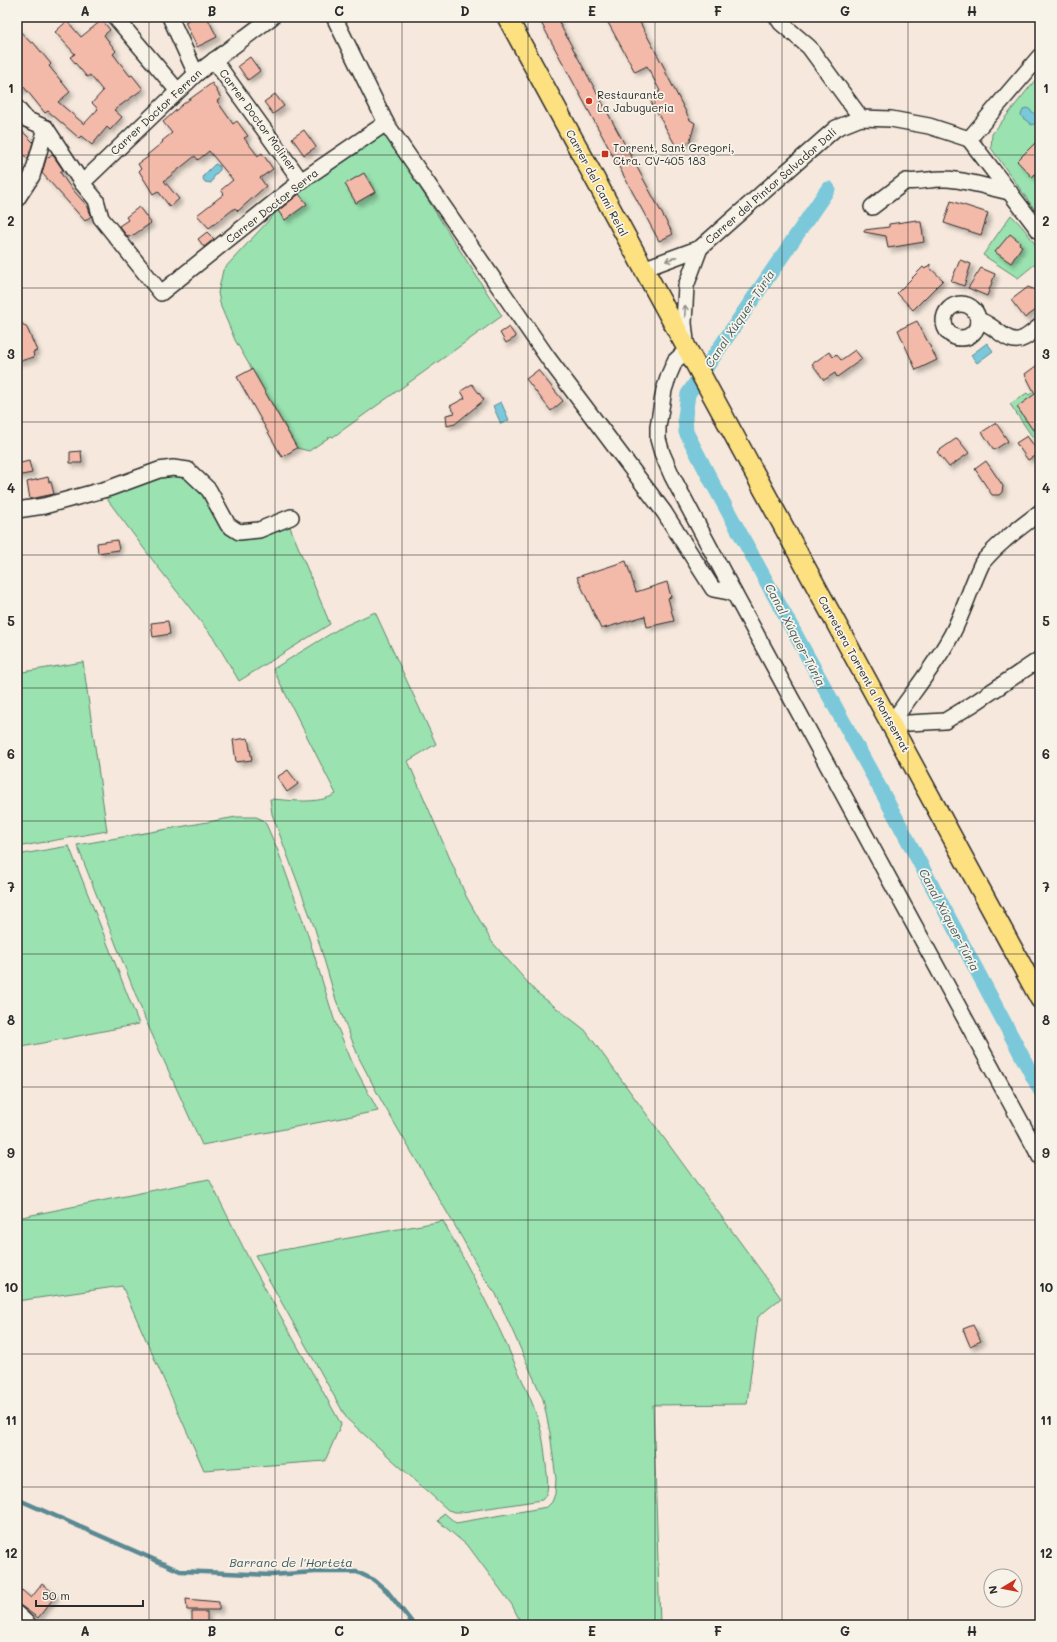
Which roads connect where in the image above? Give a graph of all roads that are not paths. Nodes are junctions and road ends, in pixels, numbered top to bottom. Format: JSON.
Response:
{"nodes":[{"id":1,"x":115,"y":17,"type":"edge"},
{"id":2,"x":170,"y":17,"type":"edge"},
{"id":3,"x":272,"y":17,"type":"edge"},
{"id":4,"x":334,"y":17,"type":"edge"},
{"id":5,"x":507,"y":17,"type":"edge"},
{"id":6,"x":777,"y":17,"type":"edge"},
{"id":7,"x":1040,"y":56,"type":"edge"},
{"id":8,"x":214,"y":60,"type":"junction"},
{"id":9,"x":196,"y":74,"type":"junction"},
{"id":10,"x":177,"y":90,"type":"junction"},
{"id":11,"x":17,"y":108,"type":"edge"},
{"id":12,"x":861,"y":118,"type":"junction"},
{"id":13,"x":386,"y":123,"type":"junction"},
{"id":14,"x":46,"y":128,"type":"junction"},
{"id":15,"x":969,"y":139,"type":"junction"},
{"id":16,"x":302,"y":181,"type":"junction"},
{"id":17,"x":82,"y":183,"type":"junction"},
{"id":18,"x":1010,"y":192,"type":"junction"},
{"id":19,"x":17,"y":199,"type":"edge"},
{"id":20,"x":872,"y":207,"type":"dead end"},
{"id":21,"x":1040,"y":232,"type":"edge"},
{"id":22,"x":700,"y":248,"type":"junction"},
{"id":23,"x":643,"y":269,"type":"junction"},
{"id":24,"x":978,"y":320,"type":"dead end"},
{"id":25,"x":1040,"y":326,"type":"edge"},
{"id":26,"x":689,"y":353,"type":"junction"},
{"id":27,"x":17,"y":510,"type":"edge"},
{"id":28,"x":1040,"y":512,"type":"edge"},
{"id":29,"x":291,"y":517,"type":"dead end"},
{"id":30,"x":734,"y":593,"type":"junction"},
{"id":31,"x":1040,"y":659,"type":"edge"},
{"id":32,"x":891,"y":724,"type":"junction"},
{"id":33,"x":1040,"y":1000,"type":"edge"},
{"id":34,"x":1040,"y":1157,"type":"edge"},
{"id":35,"x":17,"y":1614,"type":"edge"},
{"id":36,"x":28,"y":1625,"type":"edge"}],
"edges":[{"from":1,"to":10,"type":"street"},
{"from":2,"to":9,"type":"street"},
{"from":3,"to":8,"type":"street","name":"Carrer Doctor Ferran"},
{"from":4,"to":13,"type":"street"},
{"from":5,"to":23,"type":"main road","name":"Carrer del Camí Reial"},
{"from":6,"to":12,"type":"street"},
{"from":7,"to":15,"type":"street"},
{"from":8,"to":9,"type":"street","name":"Carrer Doctor Ferran"},
{"from":8,"to":16,"type":"street","name":"Carrer Doctor Moliner"},
{"from":9,"to":10,"type":"street","name":"Carrer Doctor Ferran"},
{"from":10,"to":17,"type":"street","name":"Carrer Doctor Ferran"},
{"from":11,"to":14,"type":"street"},
{"from":12,"to":15,"type":"street","name":"Carrer del Pintor Salvador Dalí"},
{"from":12,"to":22,"type":"street","name":"Carrer del Pintor Salvador Dalí"},
{"from":13,"to":16,"type":"street","name":"Carrer Doctor Serra"},
{"from":13,"to":30,"type":"street"},
{"from":14,"to":17,"type":"street"},
{"from":14,"to":19,"type":"street"},
{"from":15,"to":18,"type":"street"},
{"from":16,"to":17,"type":"street","name":"Carrer Doctor Serra"},
{"from":18,"to":20,"type":"street"},
{"from":18,"to":21,"type":"street"},
{"from":22,"to":23,"type":"street","name":"Carrer del Pintor Salvador Dalí","one_way":true},
{"from":26,"to":22,"type":"street","name":"Carrer del Pintor Salvador Dalí","one_way":true},
{"from":23,"to":26,"type":"main road","name":"Carrer del Camí Reial"},
{"from":24,"to":25,"type":"street"},
{"from":26,"to":30,"type":"street"},
{"from":26,"to":32,"type":"main road","name":"Carretera Torrent a Montserrat"},
{"from":27,"to":29,"type":"street"},
{"from":28,"to":32,"type":"street"},
{"from":30,"to":34,"type":"street"},
{"from":31,"to":32,"type":"street"},
{"from":32,"to":33,"type":"main road","name":"Carretera Torrent a Montserrat"},
{"from":35,"to":36,"type":"street"}]}
